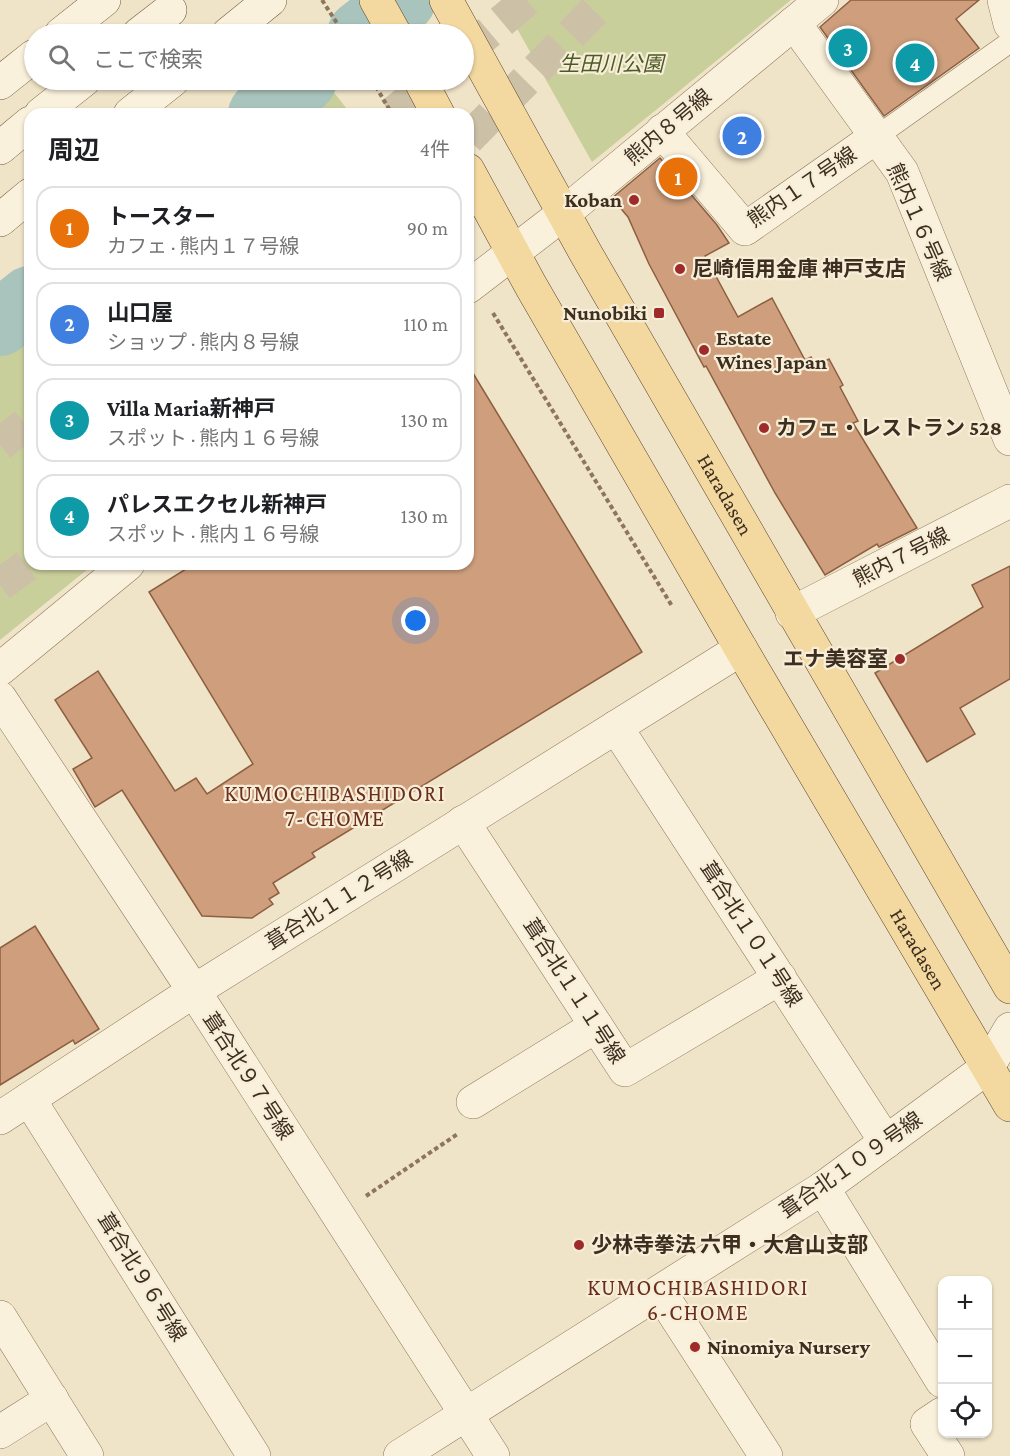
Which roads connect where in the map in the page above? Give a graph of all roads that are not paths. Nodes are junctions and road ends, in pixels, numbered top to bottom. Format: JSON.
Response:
{"nodes":[{"id":1,"x":104,"y":0,"type":"edge"},
{"id":2,"x":270,"y":0,"type":"edge"},
{"id":3,"x":376,"y":0,"type":"edge"},
{"id":4,"x":822,"y":0,"type":"edge"},
{"id":5,"x":1004,"y":0,"type":"edge"},
{"id":6,"x":170,"y":10,"type":"dead end"},
{"id":7,"x":794,"y":23,"type":"junction"},
{"id":8,"x":74,"y":24,"type":"edge"},
{"id":9,"x":152,"y":24,"type":"edge"},
{"id":10,"x":240,"y":24,"type":"edge"},
{"id":11,"x":389,"y":24,"type":"edge"},
{"id":12,"x":1010,"y":24,"type":"edge"},
{"id":13,"x":1010,"y":42,"type":"edge"},
{"id":14,"x":474,"y":52,"type":"edge"},
{"id":15,"x":24,"y":64,"type":"edge"},
{"id":16,"x":0,"y":83,"type":"edge"},
{"id":17,"x":71,"y":90,"type":"edge"},
{"id":18,"x":160,"y":90,"type":"edge"},
{"id":19,"x":425,"y":90,"type":"edge"},
{"id":20,"x":49,"y":108,"type":"edge"},
{"id":21,"x":137,"y":108,"type":"edge"},
{"id":22,"x":435,"y":108,"type":"edge"},
{"id":23,"x":24,"y":128,"type":"edge"},
{"id":24,"x":662,"y":131,"type":"junction"},
{"id":25,"x":876,"y":137,"type":"junction"},
{"id":26,"x":0,"y":148,"type":"edge"},
{"id":27,"x":474,"y":181,"type":"edge"},
{"id":28,"x":24,"y":200,"type":"edge"},
{"id":29,"x":563,"y":214,"type":"junction"},
{"id":30,"x":0,"y":220,"type":"edge"},
{"id":31,"x":513,"y":252,"type":"junction"},
{"id":32,"x":474,"y":282,"type":"edge"},
{"id":33,"x":1010,"y":439,"type":"edge"},
{"id":34,"x":1010,"y":501,"type":"edge"},
{"id":35,"x":122,"y":570,"type":"edge"},
{"id":36,"x":792,"y":613,"type":"junction"},
{"id":37,"x":741,"y":649,"type":"junction"},
{"id":38,"x":0,"y":669,"type":"edge"},
{"id":39,"x":0,"y":698,"type":"edge"},
{"id":40,"x":616,"y":727,"type":"junction"},
{"id":41,"x":463,"y":822,"type":"junction"},
{"id":42,"x":780,"y":978,"type":"junction"},
{"id":43,"x":1010,"y":987,"type":"edge"},
{"id":44,"x":194,"y":991,"type":"junction"},
{"id":45,"x":596,"y":1026,"type":"junction"},
{"id":46,"x":1010,"y":1029,"type":"edge"},
{"id":47,"x":988,"y":1067,"type":"junction"},
{"id":48,"x":30,"y":1099,"type":"junction"},
{"id":49,"x":473,"y":1102,"type":"road end"},
{"id":50,"x":1010,"y":1105,"type":"edge"},
{"id":51,"x":0,"y":1118,"type":"edge"},
{"id":52,"x":886,"y":1142,"type":"junction"},
{"id":53,"x":823,"y":1188,"type":"junction"},
{"id":54,"x":660,"y":1292,"type":"junction"},
{"id":55,"x":0,"y":1317,"type":"edge"},
{"id":56,"x":938,"y":1375,"type":"edge"},
{"id":57,"x":52,"y":1399,"type":"junction"},
{"id":58,"x":465,"y":1414,"type":"junction"},
{"id":59,"x":938,"y":1417,"type":"edge"},
{"id":60,"x":0,"y":1432,"type":"edge"},
{"id":61,"x":87,"y":1456,"type":"edge"},
{"id":62,"x":254,"y":1456,"type":"edge"},
{"id":63,"x":400,"y":1456,"type":"edge"},
{"id":64,"x":493,"y":1456,"type":"edge"},
{"id":65,"x":766,"y":1456,"type":"edge"},
{"id":66,"x":948,"y":1456,"type":"edge"}],
"edges":[{"from":1,"to":8,"type":"street"},
{"from":2,"to":10,"type":"street"},
{"from":3,"to":11,"type":"main road"},
{"from":4,"to":7,"type":"street","name":"熊内８号線"},
{"from":5,"to":12,"type":"street"},
{"from":6,"to":9,"type":"street"},
{"from":7,"to":24,"type":"street","name":"熊内８号線"},
{"from":7,"to":25,"type":"street","name":"熊内１６号線"},
{"from":13,"to":25,"type":"lane"},
{"from":14,"to":29,"type":"main road","name":"Haradasen"},
{"from":15,"to":16,"type":"street"},
{"from":17,"to":20,"type":"street"},
{"from":18,"to":21,"type":"street"},
{"from":19,"to":22,"type":"main road"},
{"from":23,"to":26,"type":"street"},
{"from":24,"to":25,"type":"street","name":"熊内１７号線"},
{"from":24,"to":29,"type":"street","name":"熊内８号線"},
{"from":25,"to":33,"type":"street","name":"熊内１６号線"},
{"from":27,"to":31,"type":"main road","name":"Haradasen"},
{"from":28,"to":30,"type":"street"},
{"from":29,"to":31,"type":"street","name":"熊内８号線"},
{"from":29,"to":36,"type":"main road","name":"Haradasen"},
{"from":31,"to":32,"type":"street","name":"熊内８号線"},
{"from":31,"to":37,"type":"main road","name":"Haradasen"},
{"from":34,"to":36,"type":"street","name":"熊内７号線"},
{"from":35,"to":38,"type":"street"},
{"from":36,"to":43,"type":"main road","name":"Haradasen"},
{"from":37,"to":40,"type":"street","name":"葺合北１１２号線"},
{"from":37,"to":47,"type":"main road","name":"Haradasen"},
{"from":39,"to":44,"type":"street","name":"葺合北９７号線"},
{"from":40,"to":41,"type":"street","name":"葺合北１１２号線"},
{"from":40,"to":42,"type":"street","name":"葺合北１０１号線"},
{"from":41,"to":44,"type":"street","name":"葺合北１１２号線"},
{"from":41,"to":45,"type":"street","name":"葺合北１１１号線"},
{"from":42,"to":45,"type":"street","name":"葺合北１１１号線"},
{"from":42,"to":52,"type":"street","name":"葺合北１０１号線"},
{"from":44,"to":48,"type":"street","name":"葺合北１１２号線"},
{"from":44,"to":58,"type":"street","name":"葺合北９７号線"},
{"from":45,"to":49,"type":"street"},
{"from":46,"to":47,"type":"street","name":"葺合北１０９号線"},
{"from":47,"to":50,"type":"main road","name":"Haradasen"},
{"from":47,"to":52,"type":"street","name":"葺合北１０９号線"},
{"from":48,"to":51,"type":"street","name":"葺合北１１２号線"},
{"from":48,"to":62,"type":"street","name":"葺合北９６号線"},
{"from":52,"to":53,"type":"street","name":"葺合北１０９号線"},
{"from":53,"to":54,"type":"street","name":"葺合北１０９号線"},
{"from":53,"to":56,"type":"street"},
{"from":54,"to":58,"type":"street","name":"葺合北１０９号線"},
{"from":54,"to":65,"type":"street"},
{"from":55,"to":57,"type":"street"},
{"from":57,"to":60,"type":"street"},
{"from":57,"to":61,"type":"street"},
{"from":58,"to":63,"type":"street","name":"葺合北１０９号線"},
{"from":58,"to":64,"type":"street","name":"葺合北９７号線"},
{"from":59,"to":66,"type":"street"}]}
